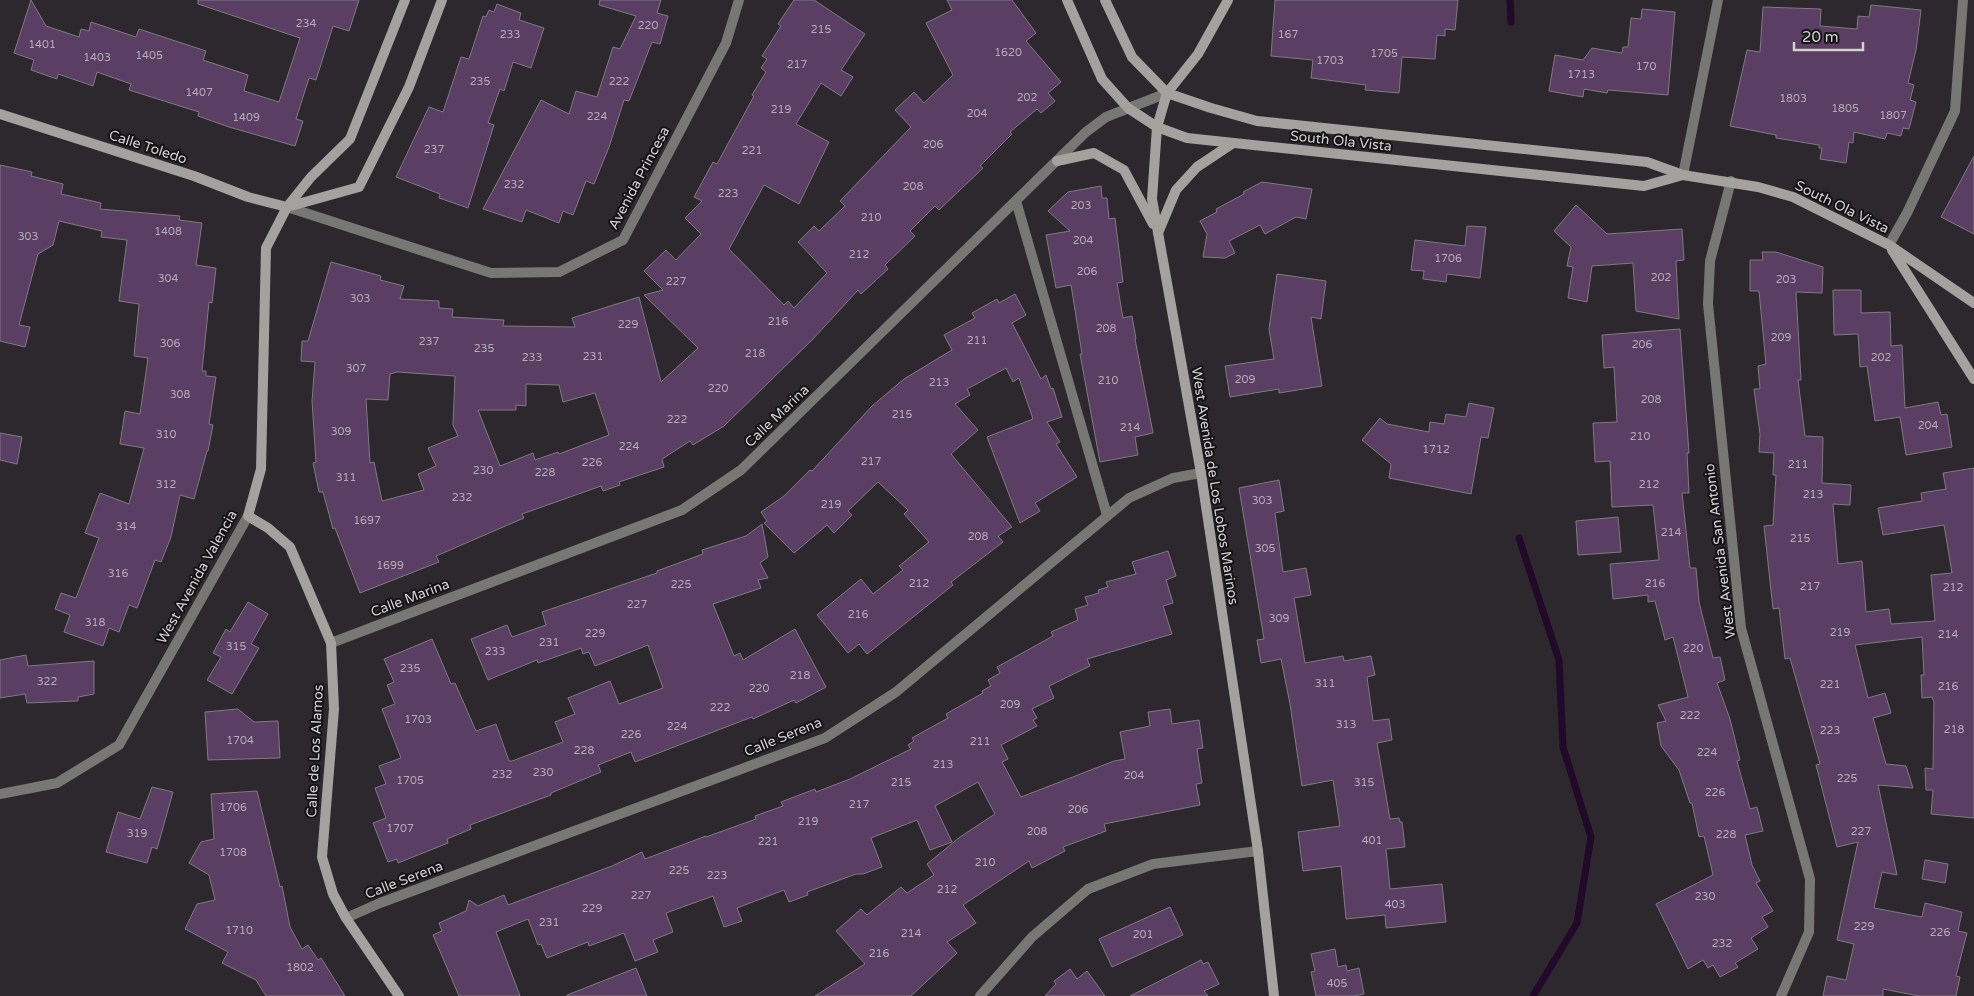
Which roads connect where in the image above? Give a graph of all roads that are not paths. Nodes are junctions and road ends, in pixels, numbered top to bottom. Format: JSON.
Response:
{"nodes":[{"id":1,"x":405,"y":0,"type":"edge"},
{"id":2,"x":442,"y":0,"type":"edge"},
{"id":3,"x":739,"y":0,"type":"edge"},
{"id":4,"x":1066,"y":0,"type":"edge"},
{"id":5,"x":1105,"y":0,"type":"edge"},
{"id":6,"x":1228,"y":0,"type":"edge"},
{"id":7,"x":1718,"y":0,"type":"edge"},
{"id":8,"x":1963,"y":0,"type":"edge"},
{"id":9,"x":1167,"y":93,"type":"junction"},
{"id":10,"x":1128,"y":108,"type":"junction"},
{"id":11,"x":0,"y":114,"type":"edge"},
{"id":12,"x":1157,"y":127,"type":"junction"},
{"id":13,"x":1233,"y":143,"type":"junction"},
{"id":14,"x":1057,"y":161,"type":"junction"},
{"id":15,"x":1683,"y":175,"type":"junction"},
{"id":16,"x":1731,"y":181,"type":"junction"},
{"id":17,"x":1016,"y":201,"type":"junction"},
{"id":18,"x":288,"y":207,"type":"junction"},
{"id":19,"x":1158,"y":234,"type":"junction"},
{"id":20,"x":1889,"y":245,"type":"junction"},
{"id":21,"x":1974,"y":303,"type":"edge"},
{"id":22,"x":1974,"y":378,"type":"edge"},
{"id":23,"x":1201,"y":473,"type":"junction"},
{"id":24,"x":1107,"y":515,"type":"junction"},
{"id":25,"x":248,"y":516,"type":"junction"},
{"id":26,"x":331,"y":643,"type":"junction"},
{"id":27,"x":0,"y":794,"type":"edge"},
{"id":28,"x":1258,"y":851,"type":"junction"},
{"id":29,"x":346,"y":918,"type":"junction"},
{"id":30,"x":399,"y":996,"type":"edge"},
{"id":31,"x":980,"y":996,"type":"edge"},
{"id":32,"x":1274,"y":996,"type":"edge"},
{"id":33,"x":1781,"y":996,"type":"edge"}],
"edges":[{"from":1,"to":18,"type":"street","name":"West Avenida Valencia"},
{"from":2,"to":18,"type":"street"},
{"from":3,"to":18,"type":"street","name":"Avenida Princesa"},
{"from":4,"to":10,"type":"street","name":"South Ola Vista"},
{"from":5,"to":9,"type":"street","name":"South Ola Vista"},
{"from":6,"to":9,"type":"street","name":"West Avenida de Los Lobos Marinos"},
{"from":7,"to":15,"type":"street"},
{"from":8,"to":20,"type":"street"},
{"from":9,"to":10,"type":"street","name":"Calle Marina"},
{"from":9,"to":12,"type":"street","name":"West Avenida de Los Lobos Marinos"},
{"from":9,"to":15,"type":"street","name":"South Ola Vista"},
{"from":10,"to":12,"type":"street","name":"South Ola Vista"},
{"from":10,"to":14,"type":"street","name":"Calle Marina"},
{"from":11,"to":18,"type":"street","name":"Calle Toledo"},
{"from":12,"to":13,"type":"street","name":"South Ola Vista"},
{"from":12,"to":19,"type":"street","name":"West Avenida de Los Lobos Marinos"},
{"from":13,"to":15,"type":"street","name":"South Ola Vista"},
{"from":13,"to":19,"type":"street"},
{"from":14,"to":17,"type":"street","name":"Calle Marina"},
{"from":14,"to":19,"type":"street"},
{"from":15,"to":16,"type":"street","name":"South Ola Vista"},
{"from":16,"to":20,"type":"street","name":"South Ola Vista"},
{"from":16,"to":33,"type":"street","name":"West Avenida San Antonio"},
{"from":17,"to":24,"type":"street"},
{"from":17,"to":26,"type":"street","name":"Calle Marina"},
{"from":18,"to":25,"type":"street","name":"West Avenida Valencia"},
{"from":19,"to":23,"type":"street","name":"West Avenida de Los Lobos Marinos"},
{"from":20,"to":21,"type":"street","name":"South Ola Vista"},
{"from":20,"to":22,"type":"street"},
{"from":23,"to":24,"type":"street","name":"Calle Serena"},
{"from":23,"to":28,"type":"street","name":"West Avenida de Los Lobos Marinos"},
{"from":24,"to":29,"type":"street","name":"Calle Serena"},
{"from":25,"to":26,"type":"street","name":"Calle de Los Alamos"},
{"from":25,"to":27,"type":"street","name":"West Avenida Valencia"},
{"from":26,"to":29,"type":"street","name":"Calle de Los Alamos"},
{"from":28,"to":31,"type":"street"},
{"from":28,"to":32,"type":"street","name":"West Avenida de Los Lobos Marinos"},
{"from":29,"to":30,"type":"street","name":"Calle de Los Alamos"}]}
